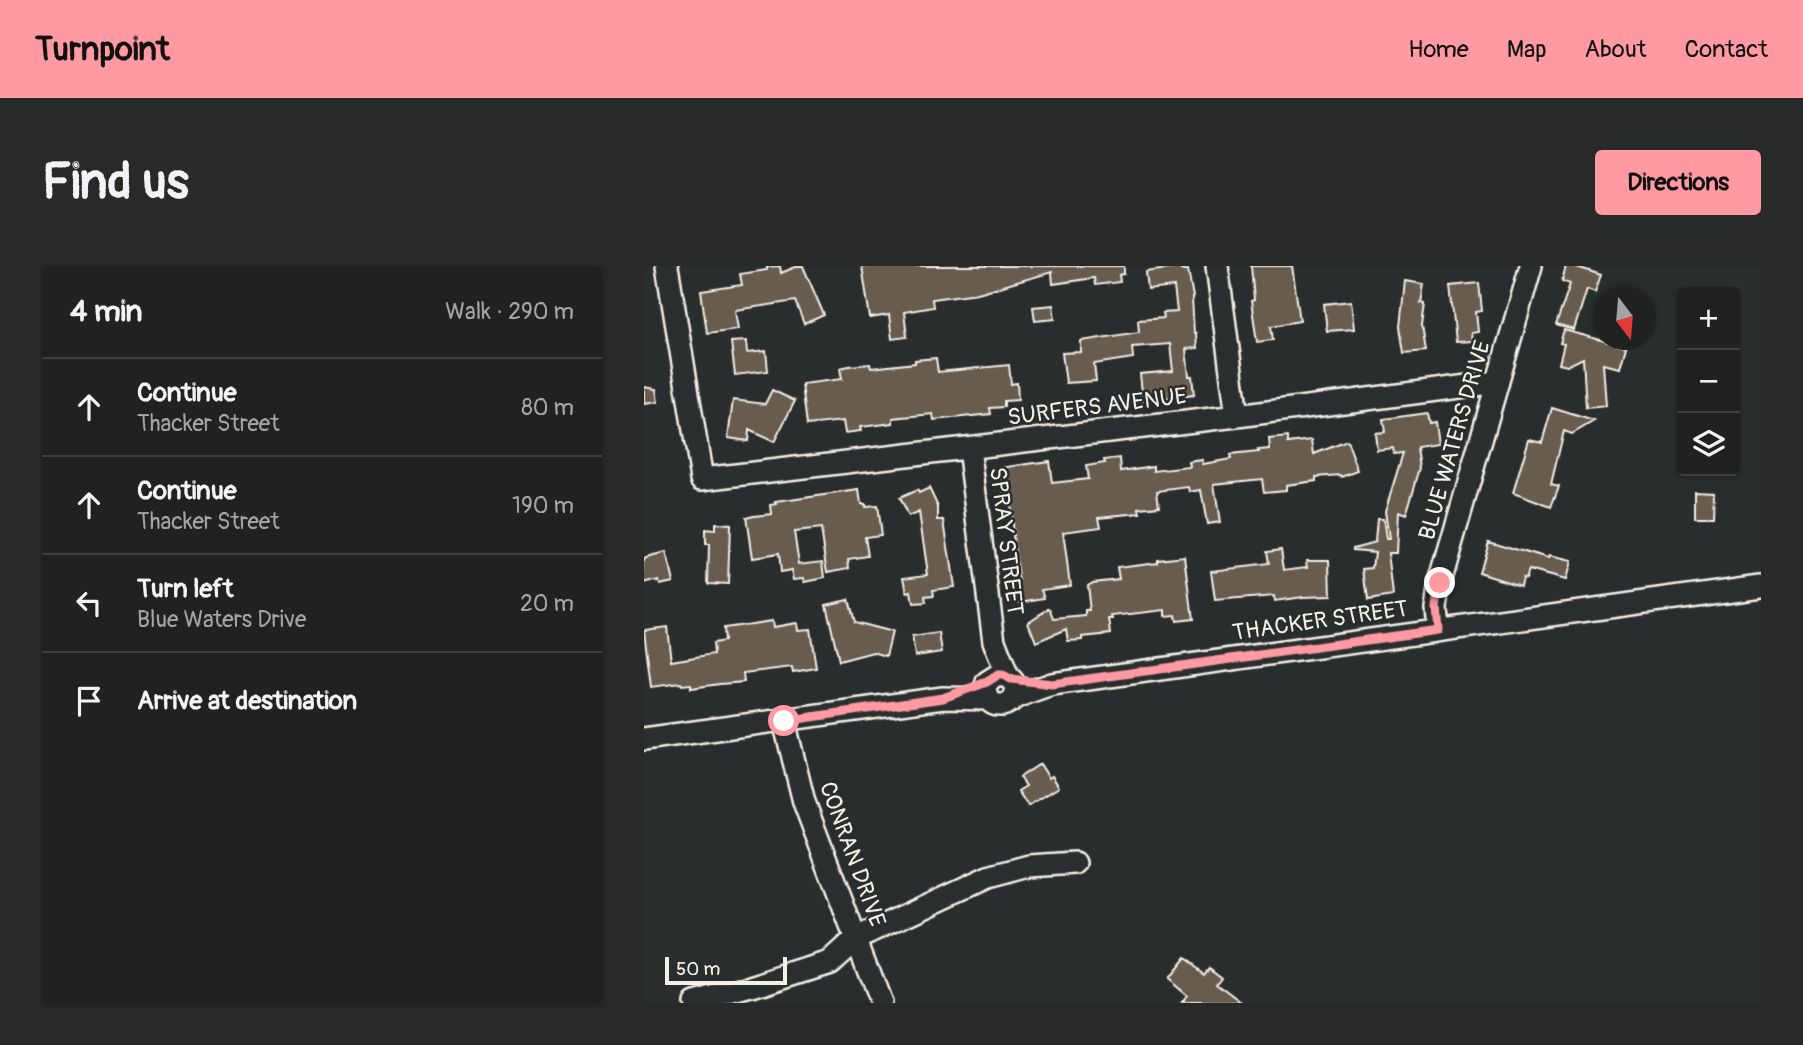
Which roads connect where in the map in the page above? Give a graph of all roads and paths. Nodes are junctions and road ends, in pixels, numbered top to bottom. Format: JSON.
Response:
{"nodes":[{"id":1,"x":667,"y":266,"type":"edge"},
{"id":2,"x":1217,"y":266,"type":"edge"},
{"id":3,"x":1531,"y":266,"type":"edge"},
{"id":4,"x":1499,"y":382,"type":"junction"},
{"id":5,"x":1237,"y":416,"type":"junction"},
{"id":6,"x":969,"y":448,"type":"junction"},
{"id":7,"x":1761,"y":586,"type":"edge"},
{"id":8,"x":1438,"y":630,"type":"junction"},
{"id":9,"x":999,"y":686,"type":"junction"},
{"id":10,"x":784,"y":721,"type":"junction"},
{"id":11,"x":644,"y":739,"type":"edge"},
{"id":12,"x":1075,"y":863,"type":"dead end"},
{"id":13,"x":855,"y":939,"type":"junction"},
{"id":14,"x":694,"y":1003,"type":"edge"},
{"id":15,"x":880,"y":1003,"type":"edge"}],
"edges":[{"from":1,"to":6,"type":"street","name":"SURFERS AVENUE"},
{"from":2,"to":5,"type":"street"},
{"from":3,"to":4,"type":"street","name":"BLUE WATERS DRIVE"},
{"from":4,"to":5,"type":"street","name":"SURFERS AVENUE"},
{"from":4,"to":8,"type":"street","name":"BLUE WATERS DRIVE"},
{"from":5,"to":6,"type":"street","name":"SURFERS AVENUE"},
{"from":6,"to":9,"type":"street","name":"SPRAY STREET"},
{"from":7,"to":8,"type":"street","name":"THACKER STREET"},
{"from":8,"to":9,"type":"street","name":"THACKER STREET"},
{"from":9,"to":10,"type":"street","name":"THACKER STREET"},
{"from":10,"to":11,"type":"street","name":"THACKER STREET"},
{"from":10,"to":13,"type":"street","name":"CONRAN DRIVE"},
{"from":12,"to":13,"type":"street"},
{"from":13,"to":14,"type":"street"},
{"from":13,"to":15,"type":"street","name":"CONRAN DRIVE"}]}
